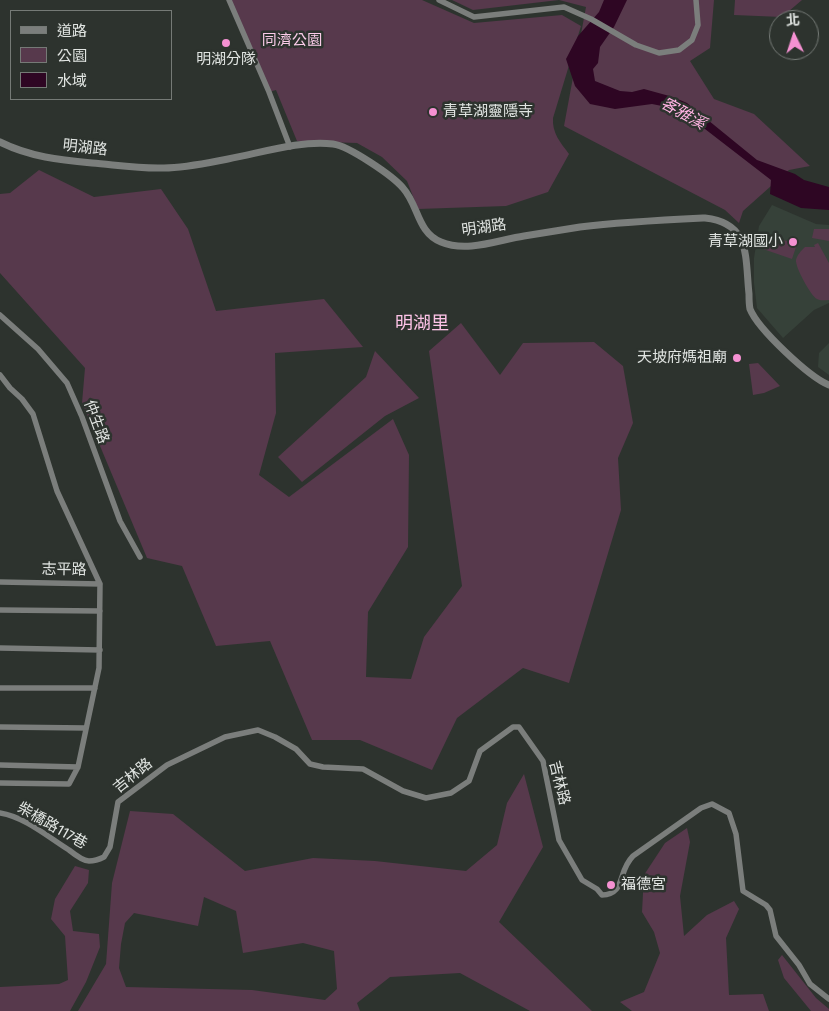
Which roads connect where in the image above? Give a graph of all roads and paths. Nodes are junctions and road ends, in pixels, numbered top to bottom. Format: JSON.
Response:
{"nodes":[{"id":1,"x":229,"y":0,"type":"edge"},
{"id":2,"x":439,"y":0,"type":"edge"},
{"id":3,"x":696,"y":0,"type":"edge"},
{"id":4,"x":0,"y":142,"type":"edge"},
{"id":5,"x":290,"y":147,"type":"junction"},
{"id":6,"x":0,"y":315,"type":"edge"},
{"id":7,"x":0,"y":375,"type":"edge"},
{"id":8,"x":829,"y":385,"type":"edge"},
{"id":9,"x":140,"y":557,"type":"dead end"},
{"id":10,"x":0,"y":582,"type":"edge"},
{"id":11,"x":100,"y":584,"type":"junction"},
{"id":12,"x":0,"y":610,"type":"edge"},
{"id":13,"x":100,"y":611,"type":"junction"},
{"id":14,"x":0,"y":648,"type":"edge"},
{"id":15,"x":100,"y":650,"type":"junction"},
{"id":16,"x":0,"y":688,"type":"edge"},
{"id":17,"x":95,"y":688,"type":"junction"},
{"id":18,"x":0,"y":727,"type":"edge"},
{"id":19,"x":86,"y":728,"type":"junction"},
{"id":20,"x":0,"y":765,"type":"edge"},
{"id":21,"x":78,"y":767,"type":"junction"},
{"id":22,"x":0,"y":783,"type":"edge"},
{"id":23,"x":0,"y":813,"type":"edge"},
{"id":24,"x":91,"y":861,"type":"joint"},
{"id":25,"x":829,"y":999,"type":"edge"}],
"edges":[{"from":1,"to":5,"type":"street"},
{"from":2,"to":3,"type":"street"},
{"from":4,"to":5,"type":"street","name":"明湖路"},
{"from":5,"to":8,"type":"street","name":"明湖路"},
{"from":6,"to":9,"type":"street","name":"仲生路"},
{"from":7,"to":11,"type":"street"},
{"from":10,"to":11,"type":"street","name":"志平路"},
{"from":11,"to":13,"type":"street","name":"志平路"},
{"from":12,"to":13,"type":"street"},
{"from":13,"to":15,"type":"street","name":"志平路"},
{"from":14,"to":15,"type":"street"},
{"from":15,"to":17,"type":"street","name":"志平路"},
{"from":16,"to":17,"type":"street"},
{"from":17,"to":19,"type":"street","name":"志平路"},
{"from":18,"to":19,"type":"street"},
{"from":19,"to":21,"type":"street","name":"志平路"},
{"from":20,"to":21,"type":"street"},
{"from":21,"to":22,"type":"street","name":"志平路"},
{"from":23,"to":24,"type":"street","name":"柴橋路117巷"},
{"from":24,"to":25,"type":"street","name":"吉林路"}]}
